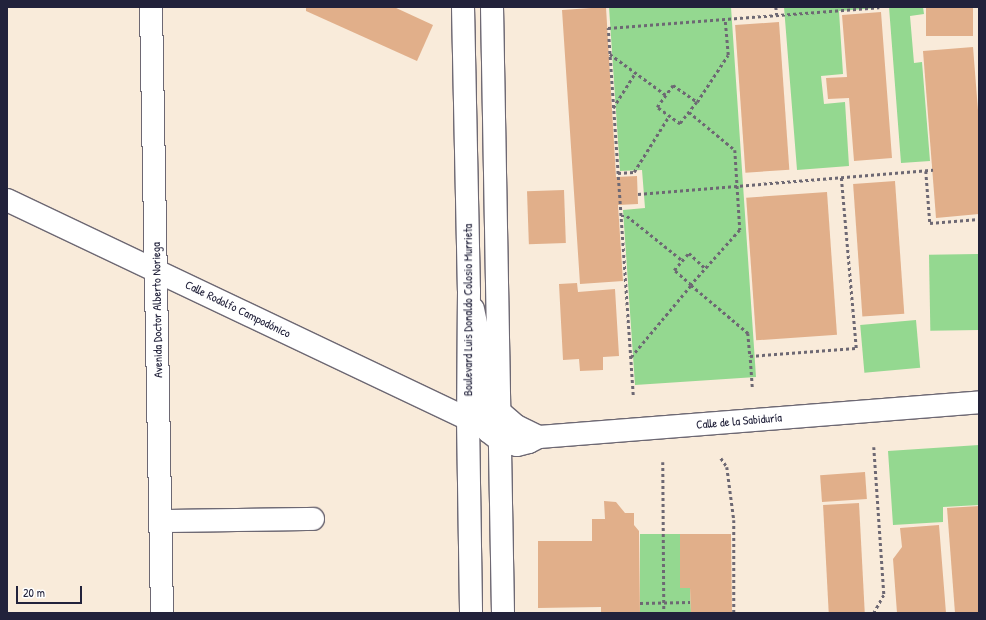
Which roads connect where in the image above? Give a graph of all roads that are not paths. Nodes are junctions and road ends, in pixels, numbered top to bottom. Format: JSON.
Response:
{"nodes":[{"id":1,"x":152,"y":7,"type":"edge"},
{"id":2,"x":463,"y":7,"type":"edge"},
{"id":3,"x":492,"y":7,"type":"edge"},
{"id":4,"x":7,"y":200,"type":"edge"},
{"id":5,"x":157,"y":270,"type":"junction"},
{"id":6,"x":469,"y":291,"type":"junction"},
{"id":7,"x":979,"y":402,"type":"edge"},
{"id":8,"x":500,"y":412,"type":"junction"},
{"id":9,"x":468,"y":419,"type":"junction"},
{"id":10,"x":539,"y":437,"type":"junction"},
{"id":11,"x":501,"y":441,"type":"junction"},
{"id":12,"x":161,"y":520,"type":"junction"},
{"id":13,"x":312,"y":520,"type":"dead end"},
{"id":14,"x":162,"y":613,"type":"edge"},
{"id":15,"x":472,"y":613,"type":"edge"},
{"id":16,"x":503,"y":613,"type":"edge"}],
"edges":[{"from":1,"to":5,"type":"street","name":"Avenida Doctor Alberto Noriega"},
{"from":2,"to":6,"type":"street","name":"Boulevard Luis Donaldo Colosio Murrieta"},
{"from":3,"to":8,"type":"street"},
{"from":4,"to":5,"type":"street","name":"Calle Rodolfo Campodónico"},
{"from":5,"to":9,"type":"street","name":"Calle Rodolfo Campodónico"},
{"from":5,"to":12,"type":"street","name":"Avenida Doctor Alberto Noriega"},
{"from":6,"to":9,"type":"street","name":"Boulevard Luis Donaldo Colosio Murrieta"},
{"from":6,"to":11,"type":"street"},
{"from":7,"to":10,"type":"street","name":"Calle de la Sabiduría"},
{"from":8,"to":10,"type":"street"},
{"from":8,"to":11,"type":"street"},
{"from":9,"to":15,"type":"street","name":"Boulevard Luis Donaldo Colosio Murrieta"},
{"from":10,"to":11,"type":"street","name":"Calle de la Sabiduría"},
{"from":11,"to":16,"type":"street"},
{"from":12,"to":13,"type":"street"},
{"from":12,"to":14,"type":"street","name":"Avenida Doctor Alberto Noriega"}]}
